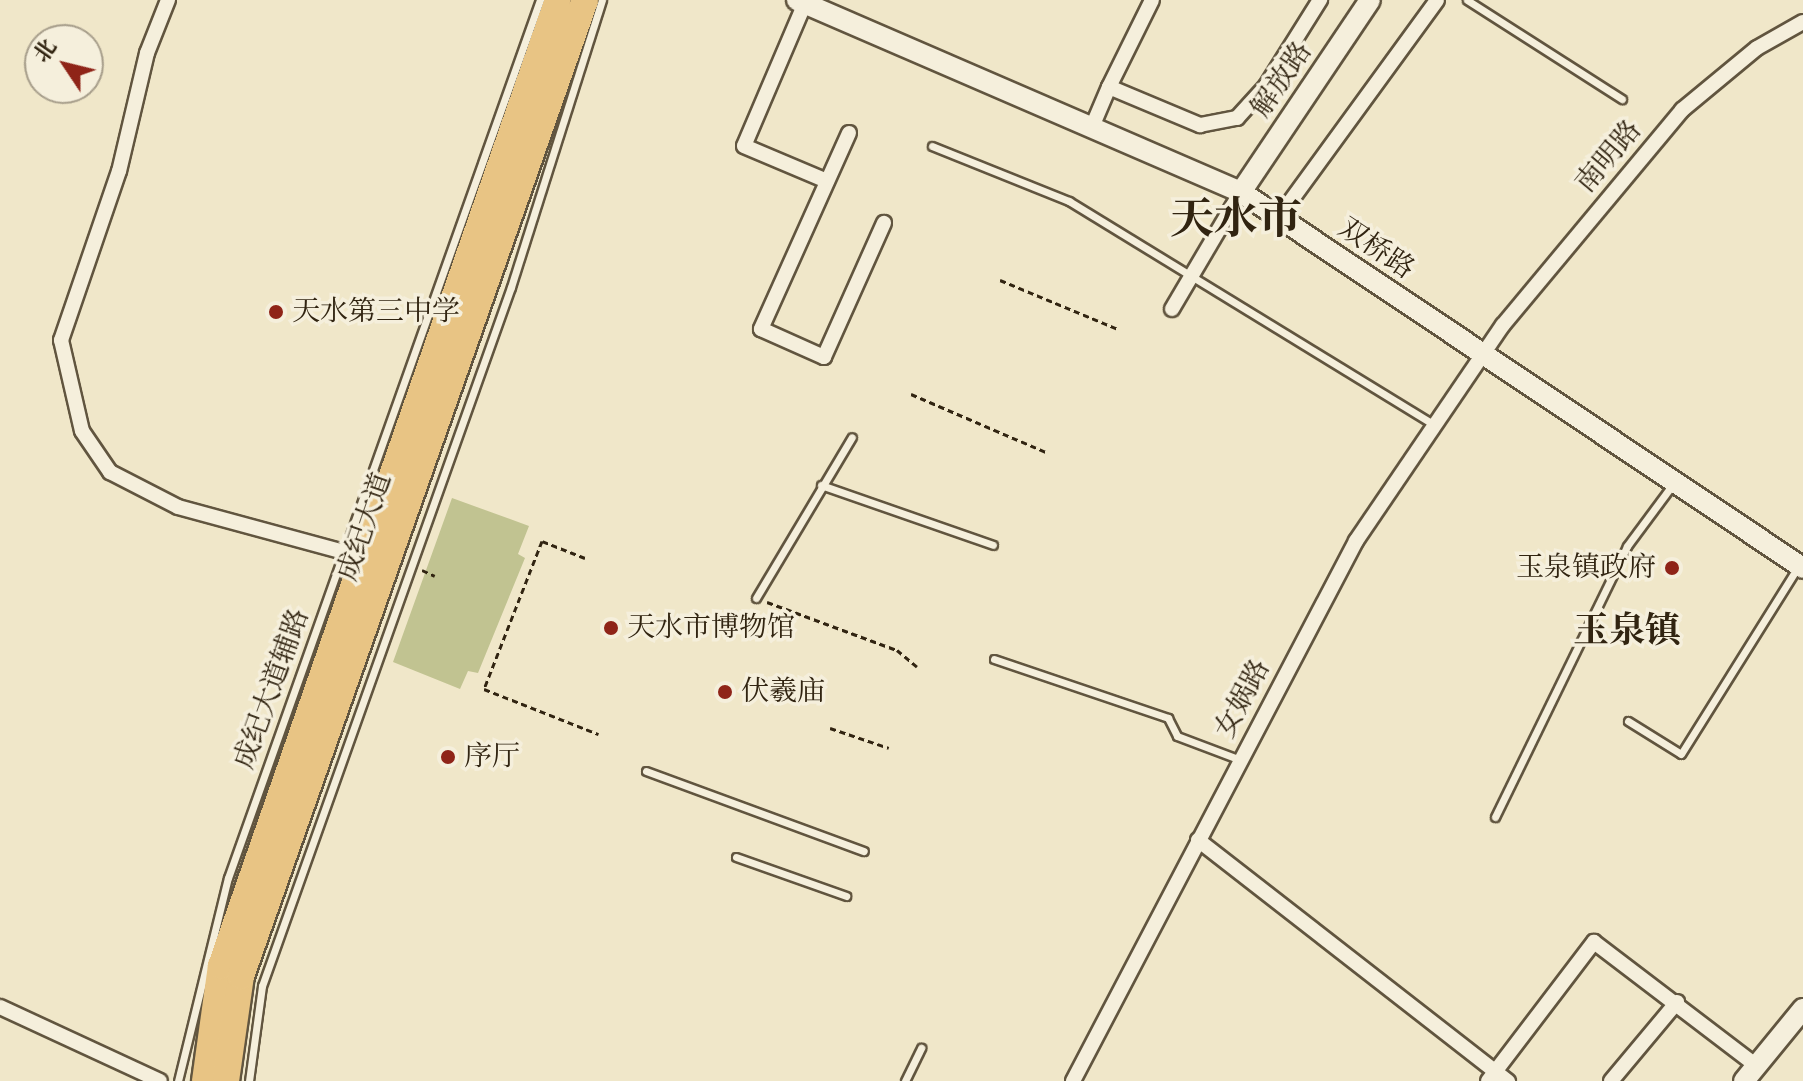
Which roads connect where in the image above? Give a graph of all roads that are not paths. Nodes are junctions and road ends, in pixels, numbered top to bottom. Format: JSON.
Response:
{"nodes":[{"id":1,"x":168,"y":0,"type":"edge"},
{"id":2,"x":540,"y":0,"type":"edge"},
{"id":3,"x":558,"y":0,"type":"edge"},
{"id":4,"x":585,"y":0,"type":"edge"},
{"id":5,"x":602,"y":0,"type":"edge"},
{"id":6,"x":1152,"y":0,"type":"edge"},
{"id":7,"x":1320,"y":0,"type":"edge"},
{"id":8,"x":1370,"y":0,"type":"edge"},
{"id":9,"x":1437,"y":0,"type":"edge"},
{"id":10,"x":1467,"y":0,"type":"edge"},
{"id":11,"x":801,"y":2,"type":"edge"},
{"id":12,"x":1803,"y":22,"type":"edge"},
{"id":13,"x":1109,"y":87,"type":"junction"},
{"id":14,"x":1622,"y":99,"type":"dead end"},
{"id":15,"x":1092,"y":127,"type":"junction"},
{"id":16,"x":849,"y":133,"type":"dead end"},
{"id":17,"x":932,"y":146,"type":"dead end"},
{"id":18,"x":827,"y":181,"type":"junction"},
{"id":19,"x":1241,"y":192,"type":"junction"},
{"id":20,"x":1279,"y":217,"type":"junction"},
{"id":21,"x":884,"y":223,"type":"dead end"},
{"id":22,"x":1190,"y":278,"type":"junction"},
{"id":23,"x":1172,"y":309,"type":"dead end"},
{"id":24,"x":1482,"y":355,"type":"junction"},
{"id":25,"x":1435,"y":425,"type":"junction"},
{"id":26,"x":852,"y":437,"type":"dead end"},
{"id":27,"x":1674,"y":482,"type":"junction"},
{"id":28,"x":821,"y":485,"type":"junction"},
{"id":29,"x":993,"y":545,"type":"dead end"},
{"id":30,"x":344,"y":552,"type":"junction"},
{"id":31,"x":1801,"y":567,"type":"edge"},
{"id":32,"x":756,"y":598,"type":"road end"},
{"id":33,"x":994,"y":659,"type":"dead end"},
{"id":34,"x":1628,"y":721,"type":"dead end"},
{"id":35,"x":1241,"y":760,"type":"junction"},
{"id":36,"x":646,"y":771,"type":"dead end"},
{"id":37,"x":1495,"y":817,"type":"dead end"},
{"id":38,"x":1198,"y":840,"type":"junction"},
{"id":39,"x":864,"y":851,"type":"dead end"},
{"id":40,"x":736,"y":857,"type":"dead end"},
{"id":41,"x":846,"y":896,"type":"dead end"},
{"id":42,"x":1677,"y":1002,"type":"junction"},
{"id":43,"x":0,"y":1007,"type":"edge"},
{"id":44,"x":1803,"y":1009,"type":"edge"},
{"id":45,"x":921,"y":1048,"type":"dead end"},
{"id":46,"x":1750,"y":1074,"type":"edge"},
{"id":47,"x":1492,"y":1076,"type":"edge"},
{"id":48,"x":160,"y":1081,"type":"edge"},
{"id":49,"x":178,"y":1081,"type":"edge"},
{"id":50,"x":205,"y":1081,"type":"edge"},
{"id":51,"x":226,"y":1081,"type":"edge"},
{"id":52,"x":249,"y":1081,"type":"edge"},
{"id":53,"x":905,"y":1081,"type":"edge"},
{"id":54,"x":1073,"y":1081,"type":"edge"},
{"id":55,"x":1508,"y":1081,"type":"edge"},
{"id":56,"x":1611,"y":1081,"type":"edge"}],
"edges":[{"from":1,"to":30,"type":"street"},
{"from":2,"to":30,"type":"lane","name":"成纪大道辅路"},
{"from":3,"to":50,"type":"highway","name":"成纪大道"},
{"from":4,"to":51,"type":"highway","name":"成纪大道"},
{"from":5,"to":52,"type":"lane"},
{"from":6,"to":13,"type":"street"},
{"from":7,"to":13,"type":"street"},
{"from":8,"to":19,"type":"main road","name":"解放路"},
{"from":9,"to":20,"type":"street"},
{"from":10,"to":14,"type":"lane"},
{"from":11,"to":15,"type":"main road","name":"双桥路"},
{"from":11,"to":18,"type":"street"},
{"from":12,"to":24,"type":"street","name":"南明路"},
{"from":13,"to":15,"type":"street"},
{"from":15,"to":19,"type":"main road","name":"双桥路"},
{"from":16,"to":18,"type":"street"},
{"from":17,"to":22,"type":"lane"},
{"from":18,"to":21,"type":"street"},
{"from":19,"to":20,"type":"main road","name":"双桥路"},
{"from":19,"to":22,"type":"street"},
{"from":20,"to":24,"type":"main road","name":"双桥路"},
{"from":22,"to":23,"type":"street"},
{"from":22,"to":25,"type":"lane"},
{"from":24,"to":25,"type":"street","name":"女娲路"},
{"from":24,"to":27,"type":"main road","name":"双桥路"},
{"from":25,"to":35,"type":"street","name":"女娲路"},
{"from":26,"to":28,"type":"lane"},
{"from":27,"to":31,"type":"main road","name":"双桥路"},
{"from":27,"to":37,"type":"lane"},
{"from":28,"to":29,"type":"lane"},
{"from":28,"to":32,"type":"lane"},
{"from":30,"to":49,"type":"lane","name":"成纪大道辅路"},
{"from":31,"to":34,"type":"lane"},
{"from":33,"to":35,"type":"lane"},
{"from":35,"to":38,"type":"street","name":"女娲路"},
{"from":36,"to":39,"type":"lane"},
{"from":38,"to":47,"type":"street"},
{"from":38,"to":54,"type":"street","name":"女娲路"},
{"from":40,"to":41,"type":"lane"},
{"from":42,"to":46,"type":"street"},
{"from":42,"to":47,"type":"street"},
{"from":42,"to":56,"type":"street"},
{"from":43,"to":48,"type":"street"},
{"from":44,"to":46,"type":"main road"},
{"from":45,"to":53,"type":"lane"},
{"from":47,"to":55,"type":"street"}]}
